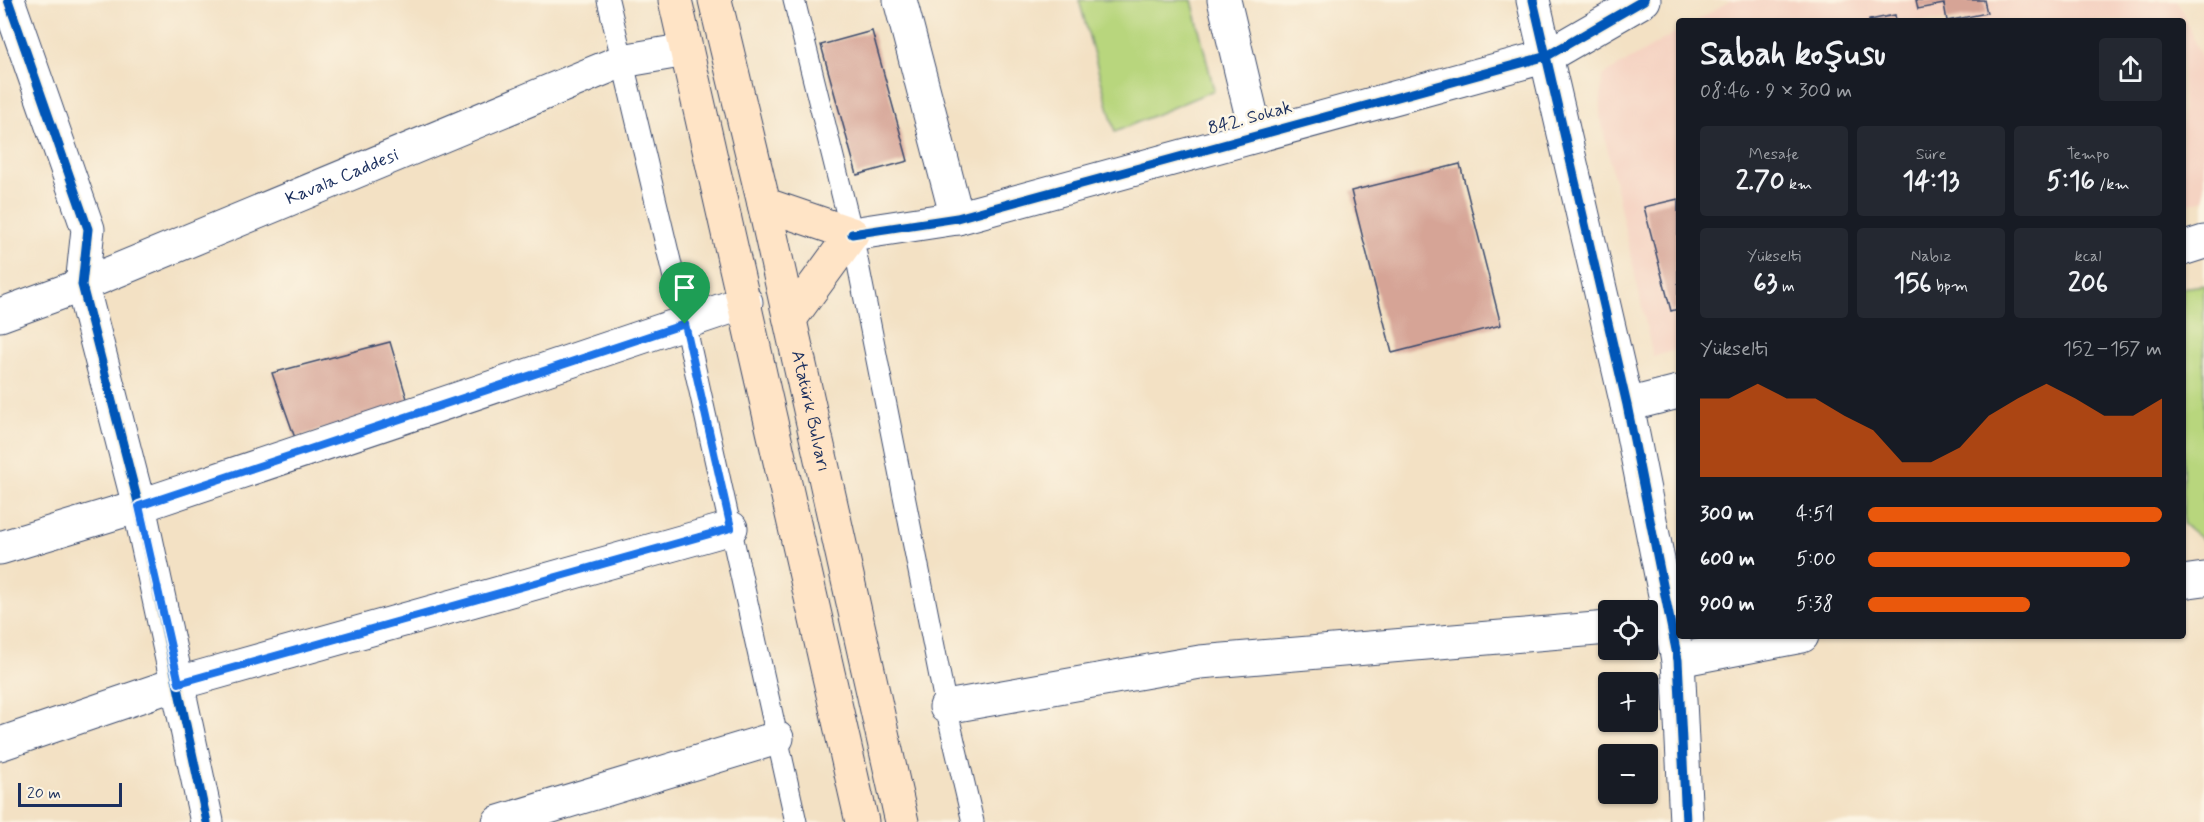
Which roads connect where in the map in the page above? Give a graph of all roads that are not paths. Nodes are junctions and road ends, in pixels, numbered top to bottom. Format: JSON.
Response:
{"nodes":[{"id":1,"x":8,"y":0,"type":"edge"},
{"id":2,"x":608,"y":0,"type":"edge"},
{"id":3,"x":675,"y":0,"type":"edge"},
{"id":4,"x":715,"y":0,"type":"edge"},
{"id":5,"x":794,"y":0,"type":"edge"},
{"id":6,"x":900,"y":0,"type":"edge"},
{"id":7,"x":1224,"y":0,"type":"edge"},
{"id":8,"x":1533,"y":0,"type":"edge"},
{"id":9,"x":1644,"y":0,"type":"edge"},
{"id":10,"x":12,"y":48,"type":"edge"},
{"id":11,"x":686,"y":50,"type":"junction"},
{"id":12,"x":1547,"y":56,"type":"junction"},
{"id":13,"x":622,"y":61,"type":"junction"},
{"id":14,"x":1256,"y":134,"type":"junction"},
{"id":15,"x":764,"y":204,"type":"junction"},
{"id":16,"x":957,"y":218,"type":"junction"},
{"id":17,"x":852,"y":234,"type":"junction"},
{"id":18,"x":2204,"y":242,"type":"edge"},
{"id":19,"x":2186,"y":248,"type":"edge"},
{"id":20,"x":82,"y":285,"type":"junction"},
{"id":21,"x":746,"y":302,"type":"junction"},
{"id":22,"x":0,"y":315,"type":"edge"},
{"id":23,"x":790,"y":319,"type":"junction"},
{"id":24,"x":685,"y":324,"type":"junction"},
{"id":25,"x":1676,"y":393,"type":"edge"},
{"id":26,"x":1627,"y":405,"type":"junction"},
{"id":27,"x":139,"y":506,"type":"junction"},
{"id":28,"x":731,"y":528,"type":"junction"},
{"id":29,"x":0,"y":548,"type":"edge"},
{"id":30,"x":2204,"y":579,"type":"edge"},
{"id":31,"x":2186,"y":581,"type":"edge"},
{"id":32,"x":1659,"y":624,"type":"edge"},
{"id":33,"x":1598,"y":629,"type":"edge"},
{"id":34,"x":1786,"y":639,"type":"edge"},
{"id":35,"x":1678,"y":660,"type":"junction"},
{"id":36,"x":179,"y":683,"type":"junction"},
{"id":37,"x":946,"y":707,"type":"junction"},
{"id":38,"x":777,"y":738,"type":"junction"},
{"id":39,"x":0,"y":744,"type":"edge"},
{"id":40,"x":207,"y":822,"type":"edge"},
{"id":41,"x":499,"y":822,"type":"edge"},
{"id":42,"x":796,"y":822,"type":"edge"},
{"id":43,"x":862,"y":822,"type":"edge"},
{"id":44,"x":902,"y":822,"type":"edge"},
{"id":45,"x":973,"y":822,"type":"edge"},
{"id":46,"x":1686,"y":822,"type":"edge"}],
"edges":[{"from":1,"to":10,"type":"street"},
{"from":2,"to":13,"type":"lane"},
{"from":3,"to":11,"type":"main road"},
{"from":4,"to":15,"type":"main road","name":"Atatürk Bulvarı"},
{"from":5,"to":17,"type":"lane"},
{"from":6,"to":16,"type":"street"},
{"from":7,"to":14,"type":"street"},
{"from":8,"to":12,"type":"street"},
{"from":9,"to":12,"type":"street","name":"842. Sokak"},
{"from":10,"to":20,"type":"street"},
{"from":11,"to":13,"type":"street","name":"Kavala Caddesi"},
{"from":11,"to":21,"type":"main road"},
{"from":12,"to":14,"type":"street","name":"842. Sokak"},
{"from":12,"to":26,"type":"street"},
{"from":13,"to":20,"type":"street","name":"Kavala Caddesi"},
{"from":13,"to":24,"type":"lane"},
{"from":14,"to":16,"type":"street","name":"842. Sokak"},
{"from":15,"to":17,"type":"main road"},
{"from":15,"to":23,"type":"main road","name":"Atatürk Bulvarı"},
{"from":16,"to":17,"type":"street","name":"842. Sokak"},
{"from":17,"to":23,"type":"main road"},
{"from":17,"to":37,"type":"lane"},
{"from":18,"to":19,"type":"street"},
{"from":20,"to":22,"type":"street","name":"Kavala Caddesi"},
{"from":20,"to":27,"type":"street"},
{"from":21,"to":24,"type":"street"},
{"from":21,"to":43,"type":"main road"},
{"from":23,"to":44,"type":"main road","name":"Atatürk Bulvarı"},
{"from":24,"to":27,"type":"street"},
{"from":24,"to":28,"type":"lane"},
{"from":25,"to":26,"type":"street"},
{"from":26,"to":32,"type":"street"},
{"from":27,"to":29,"type":"street"},
{"from":27,"to":36,"type":"street"},
{"from":28,"to":36,"type":"street"},
{"from":28,"to":38,"type":"lane"},
{"from":30,"to":31,"type":"street"},
{"from":32,"to":35,"type":"street"},
{"from":33,"to":37,"type":"street"},
{"from":34,"to":35,"type":"street"},
{"from":35,"to":46,"type":"street"},
{"from":36,"to":39,"type":"street"},
{"from":36,"to":40,"type":"street"},
{"from":37,"to":45,"type":"lane"},
{"from":38,"to":41,"type":"street"},
{"from":38,"to":42,"type":"lane"}]}
